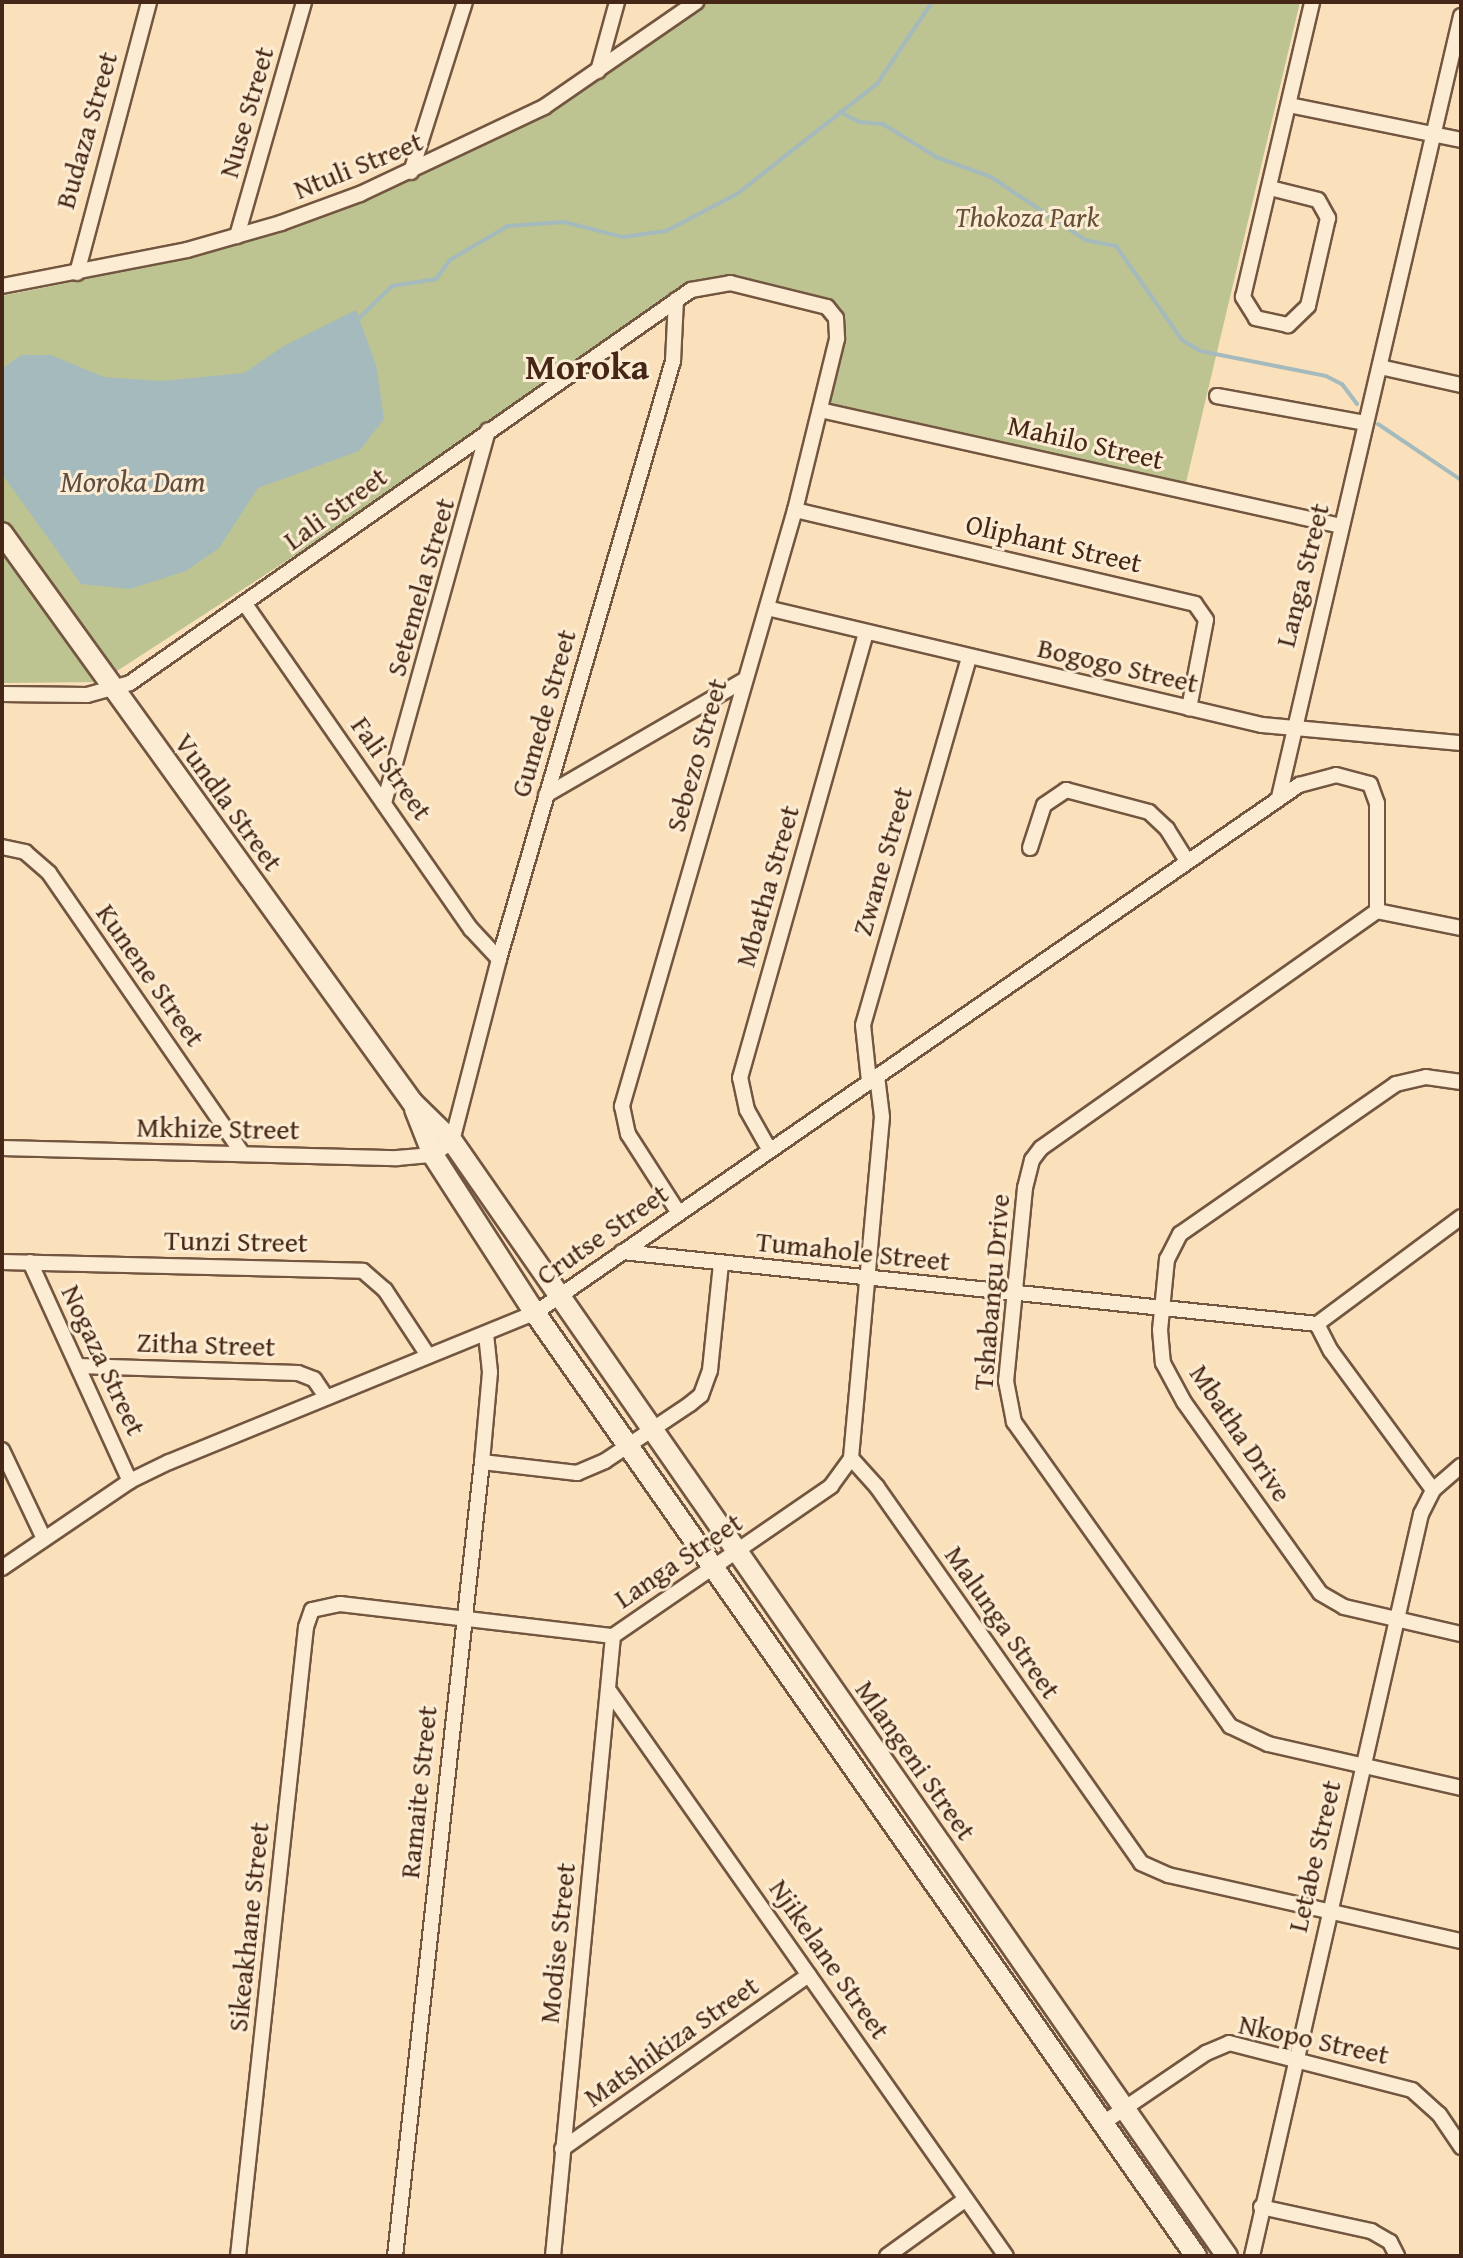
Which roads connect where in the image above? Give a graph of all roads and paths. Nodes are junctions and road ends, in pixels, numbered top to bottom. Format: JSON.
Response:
{"nodes":[{"id":1,"x":149,"y":2,"type":"edge"},
{"id":2,"x":304,"y":2,"type":"edge"},
{"id":3,"x":465,"y":2,"type":"edge"},
{"id":4,"x":617,"y":2,"type":"edge"},
{"id":5,"x":696,"y":2,"type":"edge"},
{"id":6,"x":1312,"y":2,"type":"edge"},
{"id":7,"x":1461,"y":16,"type":"edge"},
{"id":8,"x":598,"y":71,"type":"junction"},
{"id":9,"x":1289,"y":105,"type":"junction"},
{"id":10,"x":1433,"y":134,"type":"junction"},
{"id":11,"x":1461,"y":140,"type":"edge"},
{"id":12,"x":411,"y":172,"type":"junction"},
{"id":13,"x":1270,"y":188,"type":"junction"},
{"id":14,"x":237,"y":236,"type":"junction"},
{"id":15,"x":77,"y":273,"type":"junction"},
{"id":16,"x":2,"y":286,"type":"edge"},
{"id":17,"x":676,"y":300,"type":"junction"},
{"id":18,"x":822,"y":305,"type":"joint"},
{"id":19,"x":1380,"y":367,"type":"junction"},
{"id":20,"x":1461,"y":385,"type":"edge"},
{"id":21,"x":1217,"y":396,"type":"dead end"},
{"id":22,"x":820,"y":410,"type":"junction"},
{"id":23,"x":1365,"y":423,"type":"junction"},
{"id":24,"x":488,"y":430,"type":"junction"},
{"id":25,"x":795,"y":510,"type":"junction"},
{"id":26,"x":1341,"y":526,"type":"junction"},
{"id":27,"x":2,"y":533,"type":"edge"},
{"id":28,"x":245,"y":604,"type":"junction"},
{"id":29,"x":767,"y":608,"type":"junction"},
{"id":30,"x":866,"y":633,"type":"junction"},
{"id":31,"x":969,"y":658,"type":"junction"},
{"id":32,"x":744,"y":680,"type":"junction"},
{"id":33,"x":115,"y":691,"type":"junction"},
{"id":34,"x":2,"y":694,"type":"edge"},
{"id":35,"x":1189,"y":708,"type":"junction"},
{"id":36,"x":1291,"y":731,"type":"junction"},
{"id":37,"x":1461,"y":743,"type":"edge"},
{"id":38,"x":546,"y":795,"type":"junction"},
{"id":39,"x":1279,"y":797,"type":"junction"},
{"id":40,"x":384,"y":803,"type":"junction"},
{"id":41,"x":2,"y":847,"type":"edge"},
{"id":42,"x":1030,"y":848,"type":"dead end"},
{"id":43,"x":1186,"y":859,"type":"junction"},
{"id":44,"x":1377,"y":911,"type":"junction"},
{"id":45,"x":1461,"y":928,"type":"edge"},
{"id":46,"x":499,"y":959,"type":"junction"},
{"id":47,"x":873,"y":1078,"type":"junction"},
{"id":48,"x":1461,"y":1082,"type":"edge"},
{"id":49,"x":412,"y":1102,"type":"junction"},
{"id":50,"x":452,"y":1141,"type":"junction"},
{"id":51,"x":2,"y":1148,"type":"edge"},
{"id":52,"x":769,"y":1149,"type":"junction"},
{"id":53,"x":242,"y":1153,"type":"junction"},
{"id":54,"x":433,"y":1155,"type":"junction"},
{"id":55,"x":678,"y":1212,"type":"junction"},
{"id":56,"x":1461,"y":1217,"type":"edge"},
{"id":57,"x":622,"y":1252,"type":"junction"},
{"id":58,"x":2,"y":1262,"type":"edge"},
{"id":59,"x":30,"y":1262,"type":"junction"},
{"id":60,"x":721,"y":1264,"type":"junction"},
{"id":61,"x":868,"y":1280,"type":"junction"},
{"id":62,"x":1015,"y":1294,"type":"junction"},
{"id":63,"x":558,"y":1298,"type":"junction"},
{"id":64,"x":1162,"y":1307,"type":"junction"},
{"id":65,"x":535,"y":1313,"type":"junction"},
{"id":66,"x":1317,"y":1324,"type":"junction"},
{"id":67,"x":486,"y":1334,"type":"junction"},
{"id":68,"x":427,"y":1354,"type":"junction"},
{"id":69,"x":78,"y":1366,"type":"junction"},
{"id":70,"x":324,"y":1394,"type":"junction"},
{"id":71,"x":654,"y":1428,"type":"junction"},
{"id":72,"x":630,"y":1445,"type":"junction"},
{"id":73,"x":2,"y":1450,"type":"edge"},
{"id":74,"x":851,"y":1458,"type":"junction"},
{"id":75,"x":482,"y":1462,"type":"junction"},
{"id":76,"x":1461,"y":1466,"type":"edge"},
{"id":77,"x":130,"y":1481,"type":"junction"},
{"id":78,"x":1433,"y":1490,"type":"junction"},
{"id":79,"x":44,"y":1539,"type":"junction"},
{"id":80,"x":735,"y":1552,"type":"junction"},
{"id":81,"x":2,"y":1568,"type":"edge"},
{"id":82,"x":712,"y":1568,"type":"junction"},
{"id":83,"x":317,"y":1607,"type":"joint"},
{"id":84,"x":461,"y":1619,"type":"junction"},
{"id":85,"x":1396,"y":1620,"type":"junction"},
{"id":86,"x":1461,"y":1634,"type":"edge"},
{"id":87,"x":613,"y":1636,"type":"junction"},
{"id":88,"x":610,"y":1692,"type":"junction"},
{"id":89,"x":1362,"y":1766,"type":"junction"},
{"id":90,"x":1461,"y":1788,"type":"edge"},
{"id":91,"x":1327,"y":1912,"type":"junction"},
{"id":92,"x":1461,"y":1941,"type":"edge"},
{"id":93,"x":809,"y":1975,"type":"junction"},
{"id":94,"x":1294,"y":2058,"type":"junction"},
{"id":95,"x":1124,"y":2109,"type":"junction"},
{"id":96,"x":1103,"y":2123,"type":"junction"},
{"id":97,"x":1461,"y":2147,"type":"edge"},
{"id":98,"x":562,"y":2149,"type":"junction"},
{"id":99,"x":966,"y":2199,"type":"junction"},
{"id":100,"x":1261,"y":2207,"type":"junction"},
{"id":101,"x":1253,"y":2237,"type":"junction"},
{"id":102,"x":238,"y":2256,"type":"edge"},
{"id":103,"x":395,"y":2256,"type":"edge"},
{"id":104,"x":553,"y":2256,"type":"edge"},
{"id":105,"x":887,"y":2256,"type":"edge"},
{"id":106,"x":1006,"y":2256,"type":"edge"},
{"id":107,"x":1196,"y":2256,"type":"edge"},
{"id":108,"x":1227,"y":2256,"type":"edge"},
{"id":109,"x":1241,"y":2256,"type":"edge"},
{"id":110,"x":1252,"y":2256,"type":"edge"},
{"id":111,"x":1397,"y":2256,"type":"edge"}],
"edges":[{"from":1,"to":15,"type":"street","name":"Budaza Street"},
{"from":2,"to":14,"type":"street","name":"Nuse Street"},
{"from":3,"to":12,"type":"street"},
{"from":4,"to":8,"type":"street"},
{"from":5,"to":8,"type":"street","name":"Ntuli Street"},
{"from":6,"to":9,"type":"street"},
{"from":7,"to":10,"type":"street","name":"Langa Street"},
{"from":8,"to":12,"type":"street","name":"Ntuli Street"},
{"from":9,"to":10,"type":"street"},
{"from":9,"to":13,"type":"street"},
{"from":10,"to":11,"type":"street"},
{"from":10,"to":19,"type":"street","name":"Langa Street"},
{"from":12,"to":14,"type":"street","name":"Ntuli Street"},
{"from":13,"to":13,"type":"street"},
{"from":14,"to":15,"type":"street","name":"Ntuli Street"},
{"from":15,"to":16,"type":"street","name":"Ntuli Street"},
{"from":17,"to":18,"type":"street","name":"Lali Street"},
{"from":17,"to":24,"type":"street","name":"Lali Street"},
{"from":17,"to":38,"type":"street","name":"Gumede Street"},
{"from":18,"to":22,"type":"street","name":"Sebezo Street"},
{"from":19,"to":20,"type":"street"},
{"from":19,"to":23,"type":"street","name":"Langa Street"},
{"from":21,"to":23,"type":"street"},
{"from":22,"to":25,"type":"street","name":"Sebezo Street"},
{"from":22,"to":26,"type":"street","name":"Mahilo Street"},
{"from":23,"to":26,"type":"street","name":"Langa Street"},
{"from":24,"to":28,"type":"street","name":"Lali Street"},
{"from":24,"to":40,"type":"street","name":"Setemela Street"},
{"from":25,"to":29,"type":"street","name":"Sebezo Street"},
{"from":25,"to":35,"type":"street","name":"Oliphant Street"},
{"from":26,"to":36,"type":"street","name":"Langa Street"},
{"from":27,"to":33,"type":"street","name":"Vundla Street"},
{"from":28,"to":33,"type":"street","name":"Lali Street"},
{"from":28,"to":40,"type":"street","name":"Fali Street"},
{"from":29,"to":30,"type":"street","name":"Bogogo Street"},
{"from":29,"to":32,"type":"street","name":"Sebezo Street"},
{"from":30,"to":31,"type":"street","name":"Bogogo Street"},
{"from":30,"to":52,"type":"street","name":"Mbatha Street"},
{"from":31,"to":35,"type":"street","name":"Bogogo Street"},
{"from":31,"to":47,"type":"street","name":"Zwane Street"},
{"from":32,"to":38,"type":"street"},
{"from":32,"to":55,"type":"street","name":"Sebezo Street"},
{"from":33,"to":34,"type":"street"},
{"from":33,"to":49,"type":"street","name":"Vundla Street"},
{"from":35,"to":36,"type":"street","name":"Bogogo Street"},
{"from":36,"to":37,"type":"street","name":"Bogogo Street"},
{"from":36,"to":39,"type":"street","name":"Langa Street"},
{"from":38,"to":46,"type":"street","name":"Gumede Street"},
{"from":39,"to":43,"type":"street","name":"Crutse Street"},
{"from":39,"to":44,"type":"street","name":"Crutse Street"},
{"from":40,"to":46,"type":"street","name":"Fali Street"},
{"from":41,"to":53,"type":"street","name":"Kunene Street"},
{"from":42,"to":43,"type":"street"},
{"from":43,"to":47,"type":"street","name":"Crutse Street"},
{"from":44,"to":45,"type":"street"},
{"from":44,"to":62,"type":"street","name":"Tshabangu Drive"},
{"from":46,"to":50,"type":"street","name":"Gumede Street"},
{"from":47,"to":52,"type":"street","name":"Crutse Street"},
{"from":47,"to":61,"type":"street"},
{"from":48,"to":64,"type":"street","name":"Mbatha Drive"},
{"from":49,"to":50,"type":"street","name":"Vundla Street"},
{"from":49,"to":54,"type":"street","name":"Vundla Street"},
{"from":50,"to":54,"type":"street"},
{"from":50,"to":63,"type":"street","name":"Vundla Street"},
{"from":51,"to":53,"type":"street","name":"Mkhize Street"},
{"from":52,"to":55,"type":"street","name":"Crutse Street"},
{"from":53,"to":54,"type":"street","name":"Mkhize Street"},
{"from":54,"to":65,"type":"street","name":"Vundla Street"},
{"from":55,"to":57,"type":"street","name":"Crutse Street"},
{"from":56,"to":66,"type":"street"},
{"from":57,"to":60,"type":"street","name":"Tumahole Street"},
{"from":57,"to":63,"type":"street","name":"Crutse Street"},
{"from":58,"to":59,"type":"street","name":"Tunzi Street"},
{"from":59,"to":68,"type":"street","name":"Tunzi Street"},
{"from":59,"to":69,"type":"street","name":"Nogaza Street"},
{"from":60,"to":61,"type":"street","name":"Tumahole Street"},
{"from":60,"to":71,"type":"street"},
{"from":61,"to":62,"type":"street","name":"Tumahole Street"},
{"from":61,"to":74,"type":"street"},
{"from":62,"to":64,"type":"street","name":"Tumahole Street"},
{"from":62,"to":89,"type":"street","name":"Tshabangu Drive"},
{"from":63,"to":65,"type":"street","name":"Crutse Street"},
{"from":63,"to":71,"type":"street","name":"Mlangeni Street"},
{"from":64,"to":66,"type":"street","name":"Tumahole Street"},
{"from":64,"to":85,"type":"street","name":"Mbatha Drive"},
{"from":65,"to":67,"type":"street","name":"Crutse Street"},
{"from":65,"to":72,"type":"street","name":"Mlangeni Street"},
{"from":66,"to":78,"type":"street"},
{"from":67,"to":68,"type":"street","name":"Crutse Street"},
{"from":67,"to":75,"type":"street","name":"Ramaite Street"},
{"from":68,"to":70,"type":"street","name":"Crutse Street"},
{"from":69,"to":70,"type":"street","name":"Zitha Street"},
{"from":69,"to":77,"type":"street","name":"Nogaza Street"},
{"from":70,"to":77,"type":"street","name":"Crutse Street"},
{"from":71,"to":72,"type":"street"},
{"from":71,"to":80,"type":"street","name":"Mlangeni Street"},
{"from":72,"to":75,"type":"street"},
{"from":72,"to":82,"type":"street","name":"Mlangeni Street"},
{"from":73,"to":79,"type":"street"},
{"from":74,"to":80,"type":"street","name":"Langa Street"},
{"from":74,"to":91,"type":"street","name":"Malunga Street"},
{"from":75,"to":84,"type":"street","name":"Ramaite Street"},
{"from":76,"to":78,"type":"street"},
{"from":77,"to":79,"type":"street","name":"Crutse Street"},
{"from":78,"to":85,"type":"street","name":"Letabe Street"},
{"from":79,"to":81,"type":"street","name":"Crutse Street"},
{"from":80,"to":82,"type":"street","name":"Langa Street"},
{"from":80,"to":95,"type":"street","name":"Mlangeni Street"},
{"from":82,"to":87,"type":"street","name":"Langa Street"},
{"from":82,"to":96,"type":"street","name":"Mlangeni Street"},
{"from":83,"to":84,"type":"street","name":"Langa Street"},
{"from":83,"to":102,"type":"street","name":"Sikeakhane Street"},
{"from":84,"to":87,"type":"street","name":"Langa Street"},
{"from":84,"to":103,"type":"street","name":"Ramaite Street"},
{"from":85,"to":86,"type":"street","name":"Mbatha Drive"},
{"from":85,"to":89,"type":"street","name":"Letabe Street"},
{"from":87,"to":88,"type":"street","name":"Modise Street"},
{"from":88,"to":93,"type":"street","name":"Njikelane Street"},
{"from":88,"to":98,"type":"street","name":"Modise Street"},
{"from":89,"to":90,"type":"street","name":"Tshabangu Drive"},
{"from":89,"to":91,"type":"street","name":"Letabe Street"},
{"from":91,"to":92,"type":"street","name":"Malunga Street"},
{"from":91,"to":94,"type":"street","name":"Letabe Street"},
{"from":93,"to":98,"type":"street","name":"Matshikiza Street"},
{"from":93,"to":99,"type":"street","name":"Njikelane Street"},
{"from":94,"to":95,"type":"street","name":"Nkopo Street"},
{"from":94,"to":97,"type":"street","name":"Nkopo Street"},
{"from":94,"to":100,"type":"street","name":"Letabe Street"},
{"from":95,"to":96,"type":"street","name":"Nkopo Street"},
{"from":95,"to":108,"type":"street","name":"Mlangeni Street"},
{"from":96,"to":107,"type":"street","name":"Mlangeni Street"},
{"from":98,"to":104,"type":"street","name":"Modise Street"},
{"from":99,"to":105,"type":"street"},
{"from":99,"to":106,"type":"street","name":"Njikelane Street"},
{"from":100,"to":101,"type":"street","name":"Letabe Street"},
{"from":100,"to":111,"type":"street"},
{"from":101,"to":109,"type":"street","name":"Letabe Street"},
{"from":101,"to":110,"type":"street","name":"Letabe Street"}]}
